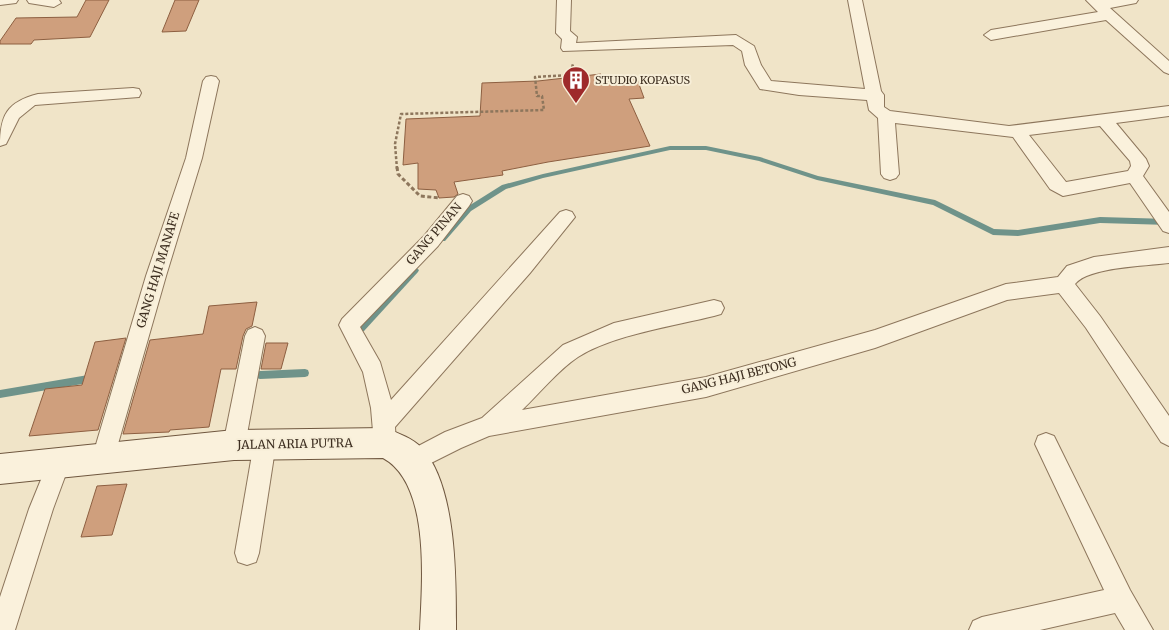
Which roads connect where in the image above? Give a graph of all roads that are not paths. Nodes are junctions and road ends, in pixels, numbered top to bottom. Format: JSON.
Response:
{"nodes":[{"id":1,"x":0,"y":0,"type":"edge"},
{"id":2,"x":12,"y":0,"type":"edge"},
{"id":3,"x":34,"y":0,"type":"edge"},
{"id":4,"x":564,"y":0,"type":"edge"},
{"id":5,"x":855,"y":0,"type":"edge"},
{"id":6,"x":1131,"y":0,"type":"edge"},
{"id":7,"x":54,"y":3,"type":"dead end"},
{"id":8,"x":1100,"y":7,"type":"edge"},
{"id":9,"x":991,"y":35,"type":"dead end"},
{"id":10,"x":1163,"y":56,"type":"edge"},
{"id":11,"x":1169,"y":69,"type":"edge"},
{"id":12,"x":211,"y":81,"type":"dead end"},
{"id":13,"x":133,"y":93,"type":"dead end"},
{"id":14,"x":876,"y":95,"type":"junction"},
{"id":15,"x":1169,"y":111,"type":"edge"},
{"id":16,"x":886,"y":116,"type":"junction"},
{"id":17,"x":1104,"y":120,"type":"junction"},
{"id":18,"x":1018,"y":132,"type":"junction"},
{"id":19,"x":0,"y":140,"type":"edge"},
{"id":20,"x":890,"y":174,"type":"dead end"},
{"id":21,"x":1134,"y":176,"type":"junction"},
{"id":22,"x":463,"y":201,"type":"road end"},
{"id":23,"x":566,"y":217,"type":"dead end"},
{"id":24,"x":1169,"y":226,"type":"edge"},
{"id":25,"x":1169,"y":255,"type":"edge"},
{"id":26,"x":1064,"y":284,"type":"junction"},
{"id":27,"x":714,"y":308,"type":"dead end"},
{"id":28,"x":255,"y":336,"type":"dead end"},
{"id":29,"x":488,"y":426,"type":"junction"},
{"id":30,"x":385,"y":433,"type":"junction"},
{"id":31,"x":1169,"y":435,"type":"edge"},
{"id":32,"x":265,"y":443,"type":"junction"},
{"id":33,"x":1046,"y":444,"type":"dead end"},
{"id":34,"x":234,"y":445,"type":"junction"},
{"id":35,"x":103,"y":458,"type":"junction"},
{"id":36,"x":413,"y":461,"type":"junction"},
{"id":37,"x":59,"y":463,"type":"junction"},
{"id":38,"x":0,"y":469,"type":"edge"},
{"id":39,"x":247,"y":553,"type":"dead end"},
{"id":40,"x":1120,"y":598,"type":"junction"},
{"id":41,"x":2,"y":630,"type":"edge"},
{"id":42,"x":438,"y":630,"type":"edge"},
{"id":43,"x":982,"y":630,"type":"edge"},
{"id":44,"x":1140,"y":630,"type":"edge"}],
"edges":[{"from":1,"to":2,"type":"street"},
{"from":3,"to":7,"type":"street"},
{"from":4,"to":14,"type":"street"},
{"from":5,"to":14,"type":"street"},
{"from":6,"to":8,"type":"street"},
{"from":8,"to":9,"type":"street"},
{"from":8,"to":10,"type":"street"},
{"from":10,"to":11,"type":"street"},
{"from":12,"to":35,"type":"street","name":"GANG HAJI MANAFE"},
{"from":13,"to":19,"type":"street"},
{"from":14,"to":16,"type":"street"},
{"from":15,"to":17,"type":"street"},
{"from":16,"to":18,"type":"street"},
{"from":16,"to":20,"type":"street"},
{"from":17,"to":18,"type":"street"},
{"from":17,"to":21,"type":"street"},
{"from":18,"to":21,"type":"street"},
{"from":21,"to":24,"type":"street"},
{"from":22,"to":30,"type":"street","name":"GANG PINAN"},
{"from":23,"to":30,"type":"street"},
{"from":25,"to":26,"type":"street"},
{"from":26,"to":29,"type":"street","name":"GANG HAJI BETONG"},
{"from":26,"to":31,"type":"street"},
{"from":27,"to":29,"type":"street"},
{"from":28,"to":34,"type":"street"},
{"from":29,"to":36,"type":"street","name":"GANG HAJI BETONG"},
{"from":30,"to":32,"type":"main road","name":"JALAN ARIA PUTRA"},
{"from":30,"to":36,"type":"main road"},
{"from":32,"to":34,"type":"main road","name":"JALAN ARIA PUTRA"},
{"from":32,"to":39,"type":"street"},
{"from":33,"to":40,"type":"street"},
{"from":34,"to":35,"type":"main road","name":"JALAN ARIA PUTRA"},
{"from":35,"to":37,"type":"main road","name":"JALAN ARIA PUTRA"},
{"from":36,"to":42,"type":"main road"},
{"from":37,"to":38,"type":"main road","name":"JALAN ARIA PUTRA"},
{"from":37,"to":41,"type":"street"},
{"from":40,"to":43,"type":"street"},
{"from":40,"to":44,"type":"street"}]}
